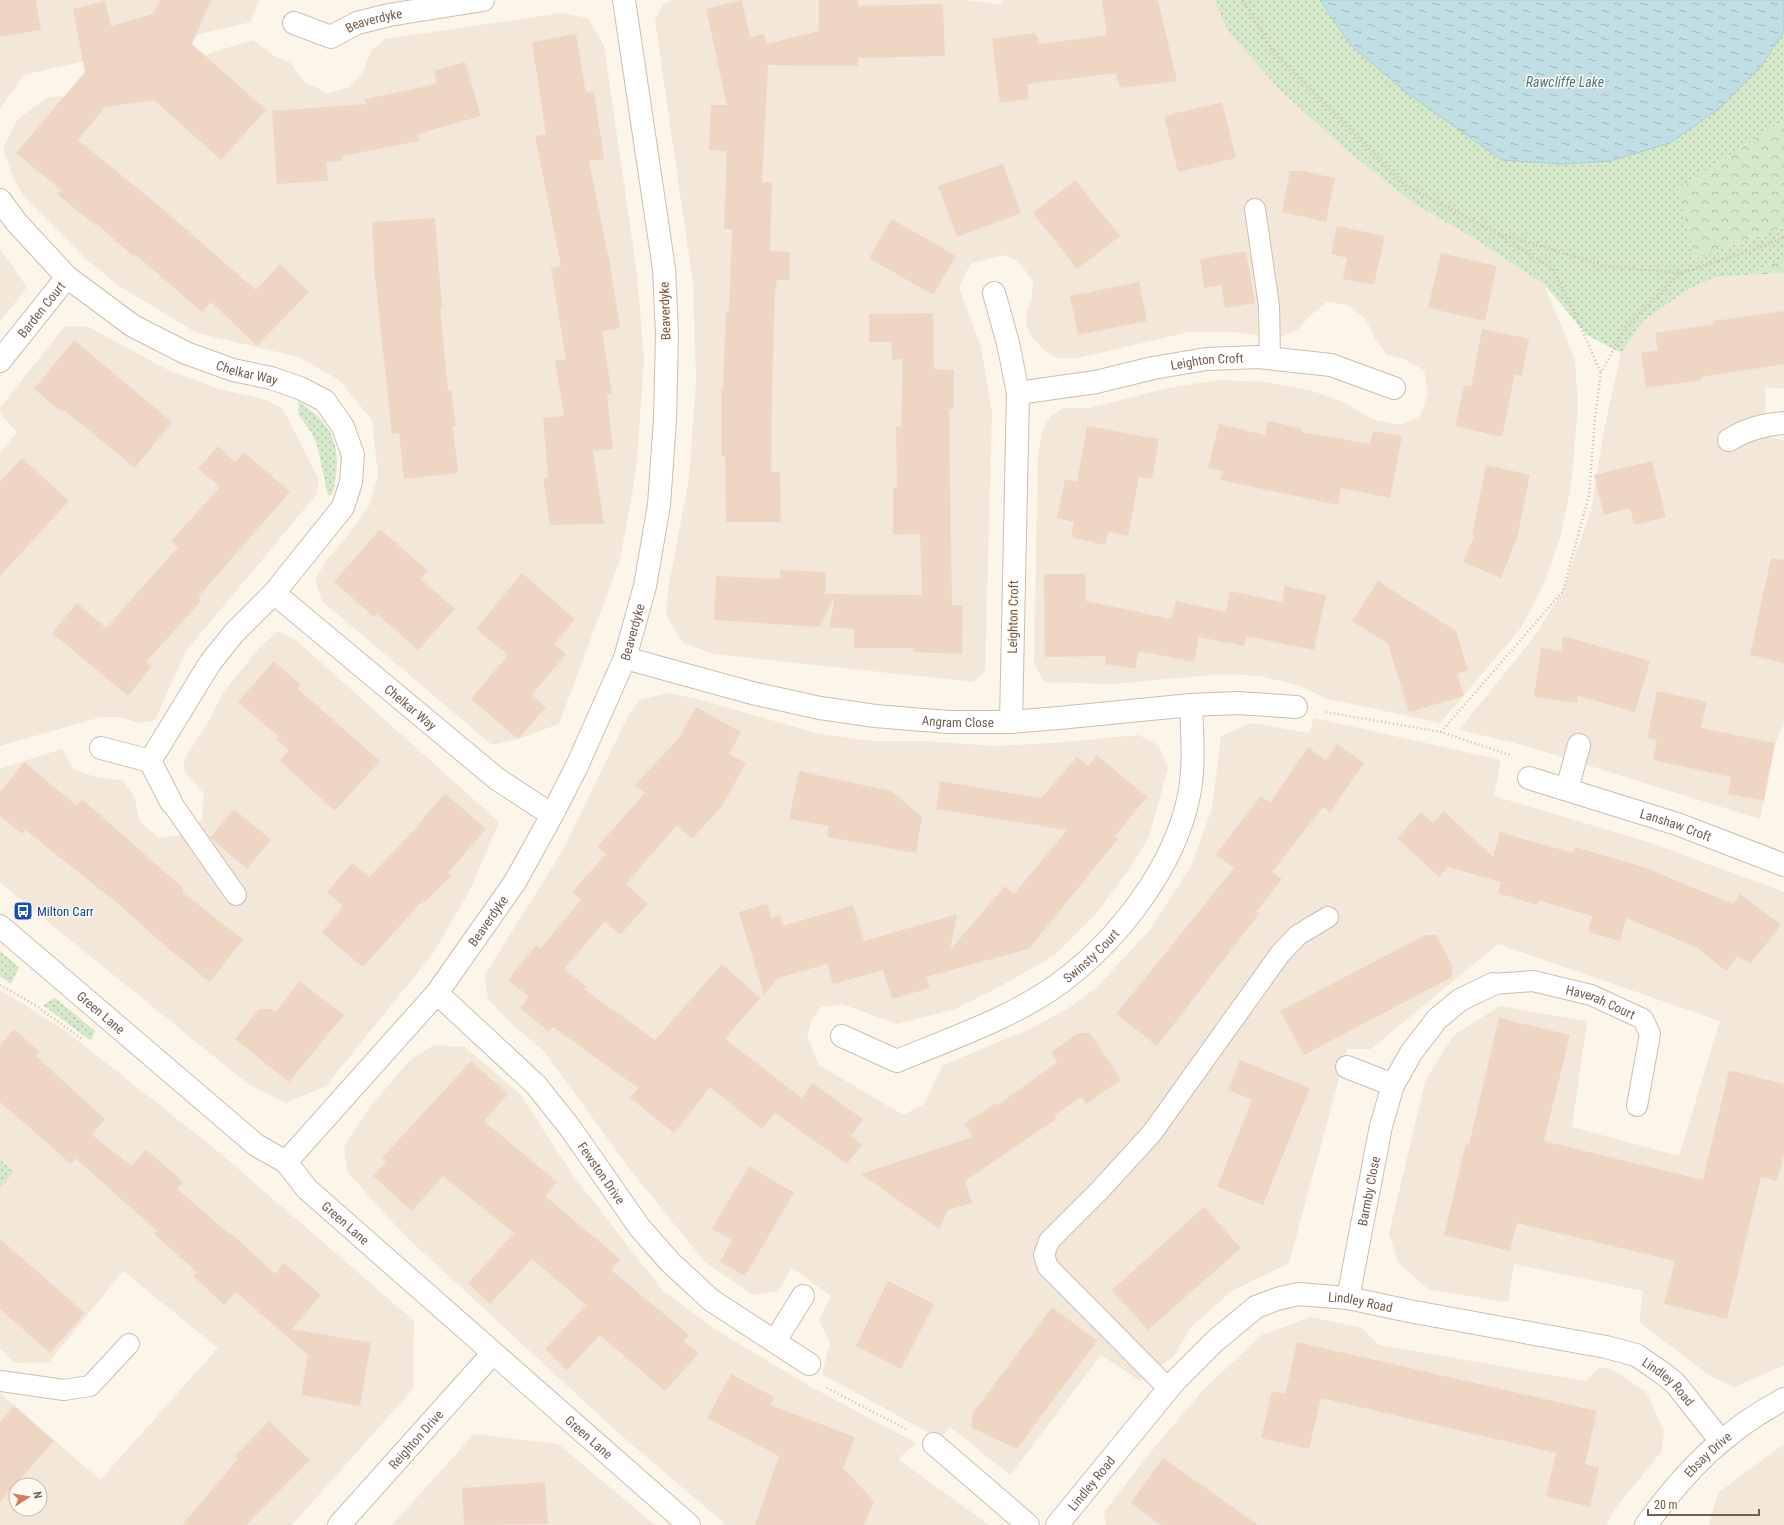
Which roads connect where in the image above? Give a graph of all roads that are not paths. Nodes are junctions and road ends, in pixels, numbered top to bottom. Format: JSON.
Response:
{"nodes":[{"id":1,"x":482,"y":0,"type":"edge"},
{"id":2,"x":624,"y":0,"type":"edge"},
{"id":3,"x":294,"y":23,"type":"dead end"},
{"id":4,"x":0,"y":200,"type":"edge"},
{"id":5,"x":1255,"y":209,"type":"dead end"},
{"id":6,"x":67,"y":277,"type":"junction"},
{"id":7,"x":994,"y":293,"type":"dead end"},
{"id":8,"x":1270,"y":358,"type":"junction"},
{"id":9,"x":0,"y":361,"type":"edge"},
{"id":10,"x":1394,"y":388,"type":"dead end"},
{"id":11,"x":1018,"y":393,"type":"junction"},
{"id":12,"x":1784,"y":423,"type":"edge"},
{"id":13,"x":1729,"y":440,"type":"dead end"},
{"id":14,"x":274,"y":593,"type":"junction"},
{"id":15,"x":625,"y":658,"type":"junction"},
{"id":16,"x":1191,"y":705,"type":"junction"},
{"id":17,"x":1296,"y":707,"type":"road end"},
{"id":18,"x":1011,"y":722,"type":"junction"},
{"id":19,"x":1579,"y":745,"type":"dead end"},
{"id":20,"x":101,"y":748,"type":"dead end"},
{"id":21,"x":150,"y":761,"type":"junction"},
{"id":22,"x":1530,"y":778,"type":"road end"},
{"id":23,"x":1566,"y":789,"type":"junction"},
{"id":24,"x":171,"y":802,"type":"joint"},
{"id":25,"x":552,"y":815,"type":"junction"},
{"id":26,"x":1782,"y":858,"type":"edge"},
{"id":27,"x":236,"y":895,"type":"dead end"},
{"id":28,"x":1328,"y":917,"type":"dead end"},
{"id":29,"x":0,"y":926,"type":"edge"},
{"id":30,"x":1493,"y":984,"type":"joint"},
{"id":31,"x":437,"y":993,"type":"junction"},
{"id":32,"x":842,"y":1036,"type":"dead end"},
{"id":33,"x":1347,"y":1067,"type":"dead end"},
{"id":34,"x":1393,"y":1085,"type":"junction"},
{"id":35,"x":1636,"y":1106,"type":"dead end"},
{"id":36,"x":286,"y":1162,"type":"junction"},
{"id":37,"x":803,"y":1296,"type":"dead end"},
{"id":38,"x":1348,"y":1298,"type":"junction"},
{"id":39,"x":775,"y":1341,"type":"junction"},
{"id":40,"x":129,"y":1344,"type":"dead end"},
{"id":41,"x":493,"y":1353,"type":"junction"},
{"id":42,"x":809,"y":1364,"type":"road end"},
{"id":43,"x":0,"y":1381,"type":"edge"},
{"id":44,"x":1169,"y":1389,"type":"junction"},
{"id":45,"x":1784,"y":1399,"type":"edge"},
{"id":46,"x":1720,"y":1440,"type":"junction"},
{"id":47,"x":934,"y":1444,"type":"road end"},
{"id":48,"x":339,"y":1525,"type":"edge"},
{"id":49,"x":689,"y":1525,"type":"edge"},
{"id":50,"x":1028,"y":1525,"type":"edge"},
{"id":51,"x":1057,"y":1525,"type":"edge"},
{"id":52,"x":1646,"y":1525,"type":"edge"}],
"edges":[{"from":1,"to":3,"type":"street","name":"Beaverdyke"},
{"from":2,"to":15,"type":"street","name":"Beaverdyke"},
{"from":4,"to":6,"type":"street","name":"Chelkar Way"},
{"from":5,"to":8,"type":"lane"},
{"from":6,"to":9,"type":"street","name":"Barden Court"},
{"from":6,"to":14,"type":"street","name":"Chelkar Way"},
{"from":7,"to":11,"type":"street","name":"Leighton Croft"},
{"from":8,"to":10,"type":"street","name":"Leighton Croft"},
{"from":8,"to":11,"type":"street","name":"Leighton Croft"},
{"from":11,"to":18,"type":"street","name":"Leighton Croft"},
{"from":12,"to":13,"type":"street"},
{"from":14,"to":21,"type":"street","name":"Chelkar Way"},
{"from":14,"to":25,"type":"street","name":"Chelkar Way"},
{"from":15,"to":18,"type":"street","name":"Angram Close"},
{"from":15,"to":25,"type":"street","name":"Beaverdyke"},
{"from":16,"to":17,"type":"street","name":"Angram Close"},
{"from":16,"to":18,"type":"street","name":"Angram Close"},
{"from":16,"to":32,"type":"street","name":"Swinsty Court"},
{"from":19,"to":23,"type":"street"},
{"from":20,"to":21,"type":"street"},
{"from":21,"to":24,"type":"street"},
{"from":22,"to":23,"type":"street","name":"Lanshaw Croft"},
{"from":23,"to":26,"type":"street","name":"Lanshaw Croft"},
{"from":24,"to":27,"type":"lane"},
{"from":25,"to":31,"type":"street","name":"Beaverdyke"},
{"from":28,"to":44,"type":"lane"},
{"from":29,"to":36,"type":"street","name":"Green Lane"},
{"from":30,"to":34,"type":"street","name":"Barmby Close"},
{"from":30,"to":35,"type":"lane","name":"Haverah Court"},
{"from":31,"to":36,"type":"street","name":"Beaverdyke"},
{"from":31,"to":39,"type":"street","name":"Fewston Drive"},
{"from":33,"to":34,"type":"street"},
{"from":34,"to":38,"type":"street","name":"Barmby Close"},
{"from":36,"to":41,"type":"street","name":"Green Lane"},
{"from":37,"to":39,"type":"street"},
{"from":38,"to":44,"type":"street","name":"Lindley Road"},
{"from":38,"to":46,"type":"street","name":"Lindley Road"},
{"from":39,"to":42,"type":"street","name":"Fewston Drive"},
{"from":40,"to":43,"type":"lane"},
{"from":41,"to":48,"type":"street","name":"Reighton Drive"},
{"from":41,"to":49,"type":"street","name":"Green Lane"},
{"from":44,"to":51,"type":"street","name":"Lindley Road"},
{"from":45,"to":46,"type":"street","name":"Ebsay Drive"},
{"from":46,"to":52,"type":"street","name":"Ebsay Drive"},
{"from":47,"to":50,"type":"street"}]}
